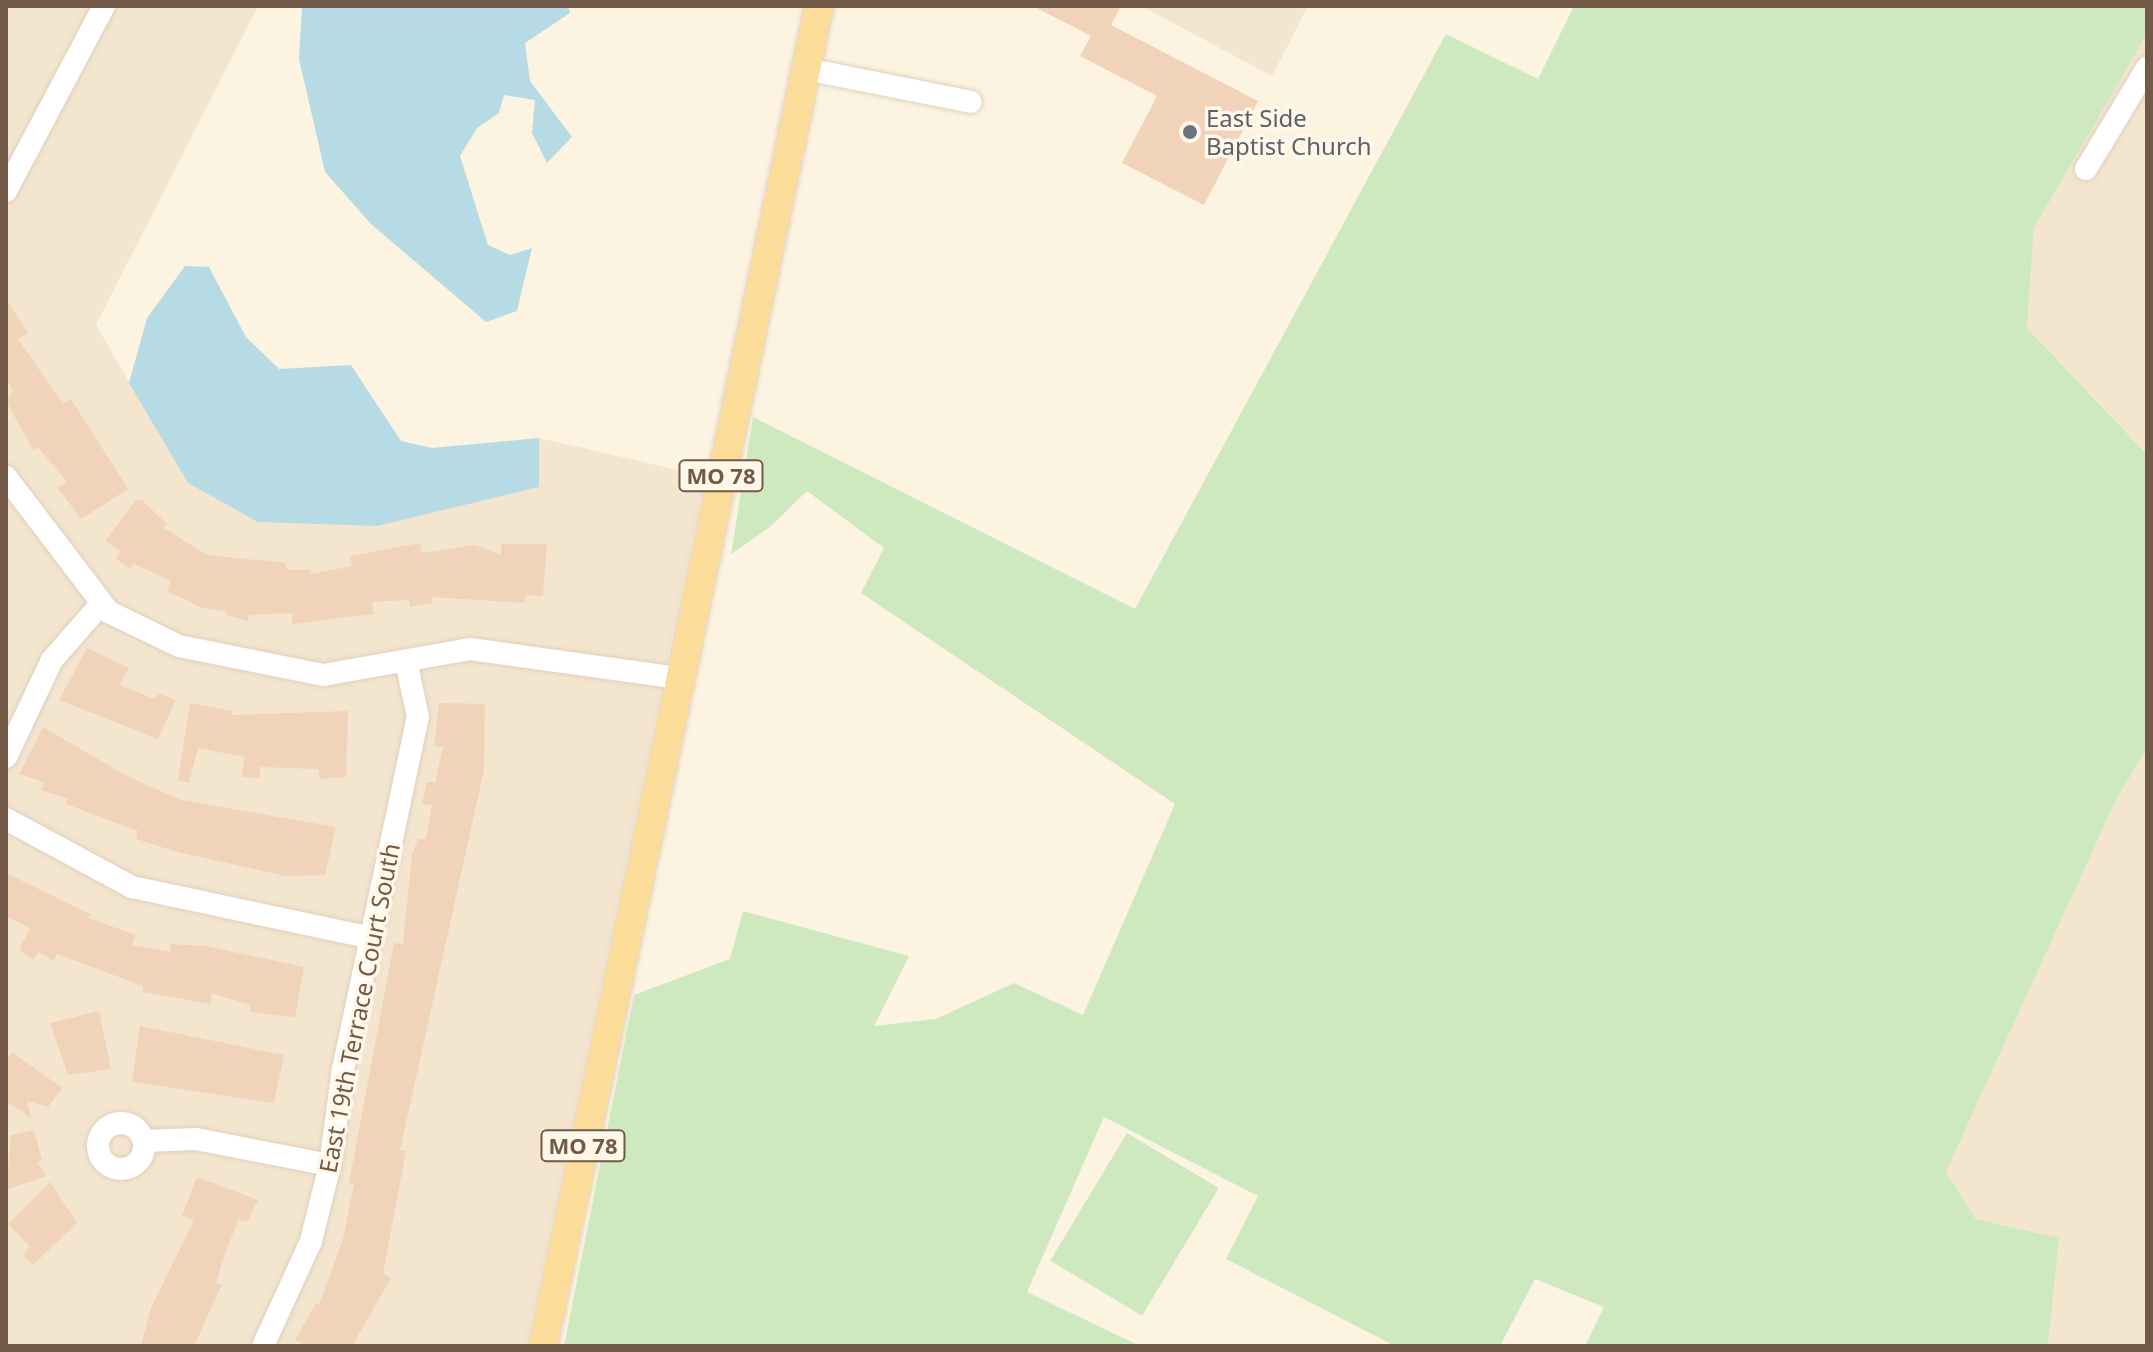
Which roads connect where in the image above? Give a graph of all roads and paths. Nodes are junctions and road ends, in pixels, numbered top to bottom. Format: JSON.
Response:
{"nodes":[{"id":1,"x":819,"y":6,"type":"edge"},
{"id":2,"x":97,"y":8,"type":"edge"},
{"id":3,"x":2147,"y":68,"type":"edge"},
{"id":4,"x":806,"y":69,"type":"junction"},
{"id":5,"x":971,"y":102,"type":"dead end"},
{"id":6,"x":2086,"y":169,"type":"dead end"},
{"id":7,"x":6,"y":191,"type":"edge"},
{"id":8,"x":6,"y":477,"type":"edge"},
{"id":9,"x":101,"y":604,"type":"junction"},
{"id":10,"x":406,"y":661,"type":"junction"},
{"id":11,"x":678,"y":678,"type":"junction"},
{"id":12,"x":6,"y":757,"type":"edge"},
{"id":13,"x":6,"y":819,"type":"edge"},
{"id":14,"x":371,"y":938,"type":"junction"},
{"id":15,"x":144,"y":1141,"type":"dead end"},
{"id":16,"x":330,"y":1165,"type":"junction"},
{"id":17,"x":263,"y":1346,"type":"edge"},
{"id":18,"x":543,"y":1346,"type":"edge"}],
"edges":[{"from":1,"to":4,"type":"main road","number":"MO 78"},
{"from":2,"to":7,"type":"street"},
{"from":3,"to":6,"type":"street"},
{"from":4,"to":5,"type":"street"},
{"from":4,"to":11,"type":"main road","number":"MO 78"},
{"from":8,"to":9,"type":"street"},
{"from":9,"to":10,"type":"street"},
{"from":9,"to":12,"type":"street"},
{"from":10,"to":11,"type":"street"},
{"from":10,"to":14,"type":"street","name":"East 19th Terrace Court South"},
{"from":11,"to":18,"type":"main road","number":"MO 78"},
{"from":13,"to":14,"type":"street"},
{"from":14,"to":16,"type":"street","name":"East 19th Terrace Court South"},
{"from":15,"to":16,"type":"street"},
{"from":16,"to":17,"type":"street","name":"East 19th Terrace Court South"}]}
